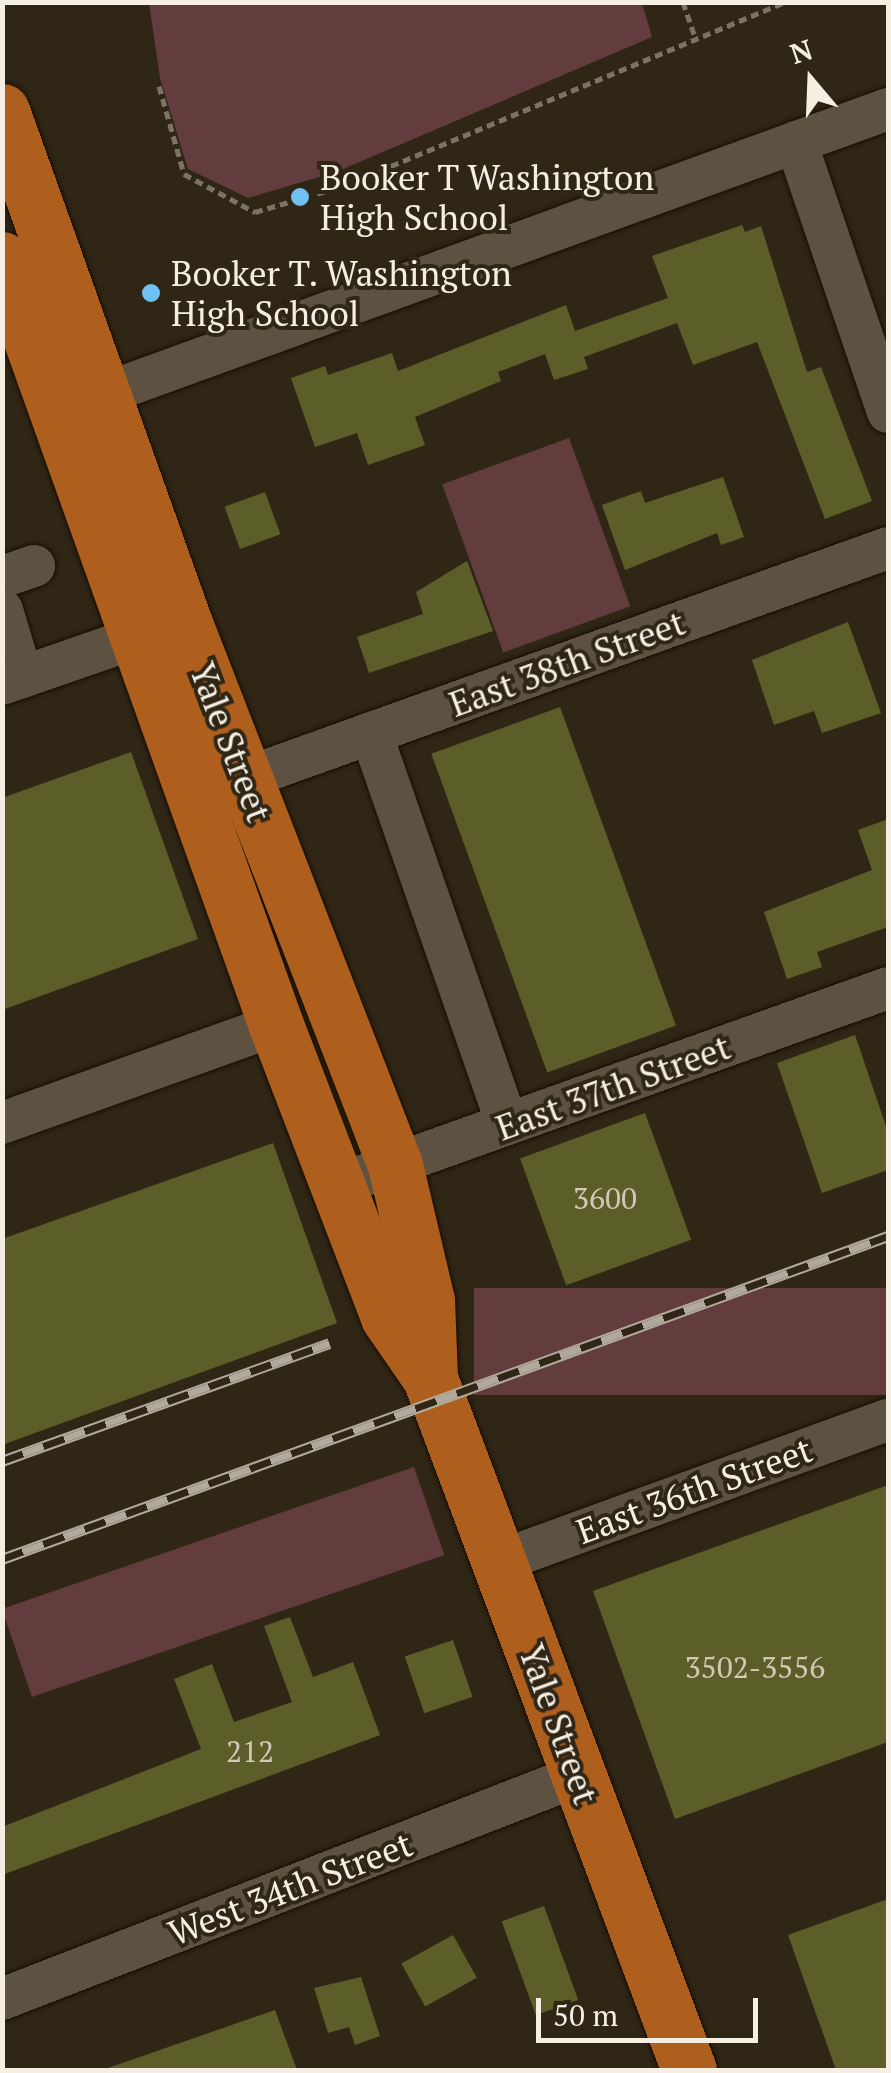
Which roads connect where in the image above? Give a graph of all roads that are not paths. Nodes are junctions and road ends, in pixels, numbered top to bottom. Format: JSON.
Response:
{"nodes":[{"id":1,"x":888,"y":109,"type":"edge"},
{"id":2,"x":2,"y":111,"type":"edge"},
{"id":3,"x":796,"y":142,"type":"junction"},
{"id":4,"x":2,"y":258,"type":"edge"},
{"id":5,"x":82,"y":402,"type":"junction"},
{"id":6,"x":888,"y":412,"type":"edge"},
{"id":7,"x":888,"y":548,"type":"edge"},
{"id":8,"x":2,"y":610,"type":"edge"},
{"id":9,"x":161,"y":629,"type":"junction"},
{"id":10,"x":12,"y":680,"type":"edge"},
{"id":11,"x":371,"y":733,"type":"junction"},
{"id":12,"x":246,"y":778,"type":"junction"},
{"id":13,"x":888,"y":988,"type":"edge"},
{"id":14,"x":334,"y":1007,"type":"junction"},
{"id":15,"x":276,"y":1025,"type":"junction"},
{"id":16,"x":2,"y":1123,"type":"edge"},
{"id":17,"x":508,"y":1124,"type":"junction"},
{"id":18,"x":394,"y":1166,"type":"junction"},
{"id":19,"x":337,"y":1185,"type":"junction"},
{"id":20,"x":430,"y":1378,"type":"junction"},
{"id":21,"x":888,"y":1420,"type":"edge"},
{"id":22,"x":500,"y":1561,"type":"junction"},
{"id":23,"x":577,"y":1776,"type":"junction"},
{"id":24,"x":2,"y":1999,"type":"edge"},
{"id":25,"x":689,"y":2070,"type":"edge"}],
"edges":[{"from":1,"to":3,"type":"street"},
{"from":2,"to":5,"type":"main road","name":"Yale Street"},
{"from":3,"to":5,"type":"street"},
{"from":3,"to":6,"type":"street"},
{"from":4,"to":5,"type":"main road","name":"Yale Street"},
{"from":5,"to":9,"type":"main road","name":"Yale Street"},
{"from":7,"to":11,"type":"street","name":"East 38th Street"},
{"from":8,"to":10,"type":"street"},
{"from":9,"to":10,"type":"street"},
{"from":9,"to":12,"type":"main road","name":"Yale Street"},
{"from":9,"to":15,"type":"main road","name":"Yale Street"},
{"from":11,"to":12,"type":"street","name":"East 38th Street"},
{"from":11,"to":17,"type":"street"},
{"from":12,"to":14,"type":"main road","name":"Yale Street"},
{"from":13,"to":17,"type":"street","name":"East 37th Street"},
{"from":14,"to":15,"type":"main road"},
{"from":14,"to":18,"type":"main road","name":"Yale Street"},
{"from":15,"to":16,"type":"street"},
{"from":15,"to":19,"type":"main road","name":"Yale Street"},
{"from":17,"to":18,"type":"street","name":"East 37th Street"},
{"from":18,"to":19,"type":"street","name":"East 37th Street"},
{"from":18,"to":20,"type":"main road","name":"Yale Street"},
{"from":19,"to":20,"type":"main road","name":"Yale Street"},
{"from":20,"to":22,"type":"main road","name":"Yale Street"},
{"from":21,"to":22,"type":"street","name":"East 36th Street"},
{"from":22,"to":23,"type":"main road","name":"Yale Street"},
{"from":23,"to":24,"type":"street","name":"West 34th Street"},
{"from":23,"to":25,"type":"main road","name":"Yale Street"}]}
